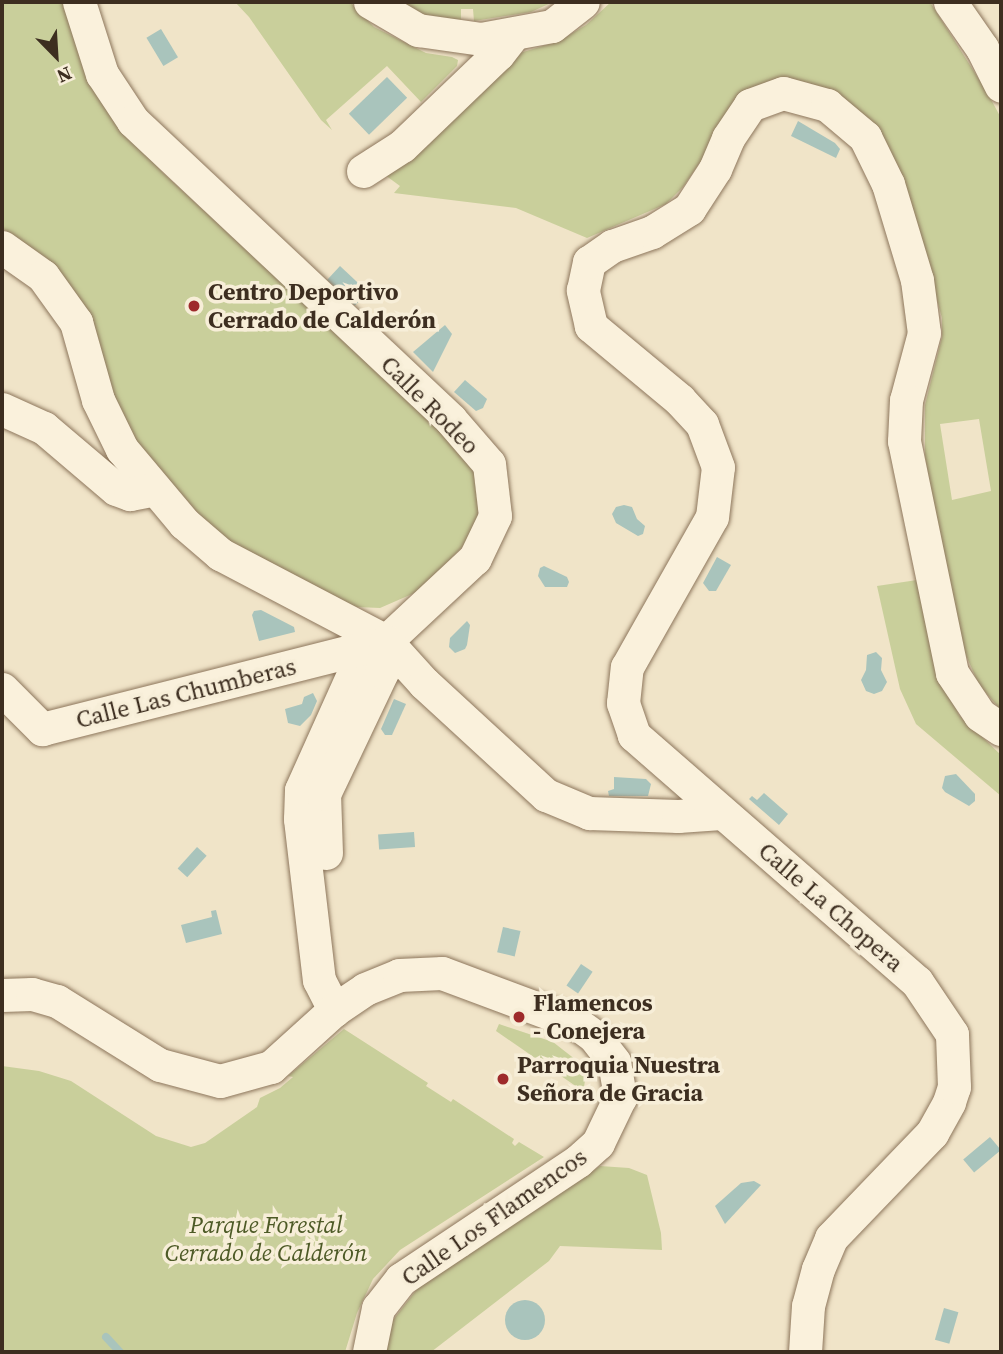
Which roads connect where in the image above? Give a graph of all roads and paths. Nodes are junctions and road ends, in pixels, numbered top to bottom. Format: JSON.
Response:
{"nodes":[{"id":1,"x":79,"y":2,"type":"edge"},
{"id":2,"x":370,"y":2,"type":"edge"},
{"id":3,"x":583,"y":2,"type":"edge"},
{"id":4,"x":950,"y":2,"type":"edge"},
{"id":5,"x":513,"y":35,"type":"junction"},
{"id":6,"x":1001,"y":86,"type":"edge"},
{"id":7,"x":363,"y":171,"type":"dead end"},
{"id":8,"x":2,"y":247,"type":"edge"},
{"id":9,"x":2,"y":409,"type":"edge"},
{"id":10,"x":155,"y":489,"type":"junction"},
{"id":11,"x":386,"y":641,"type":"junction"},
{"id":12,"x":2,"y":688,"type":"edge"},
{"id":13,"x":1001,"y":729,"type":"edge"},
{"id":14,"x":721,"y":813,"type":"junction"},
{"id":15,"x":2,"y":995,"type":"edge"},
{"id":16,"x":334,"y":1010,"type":"junction"},
{"id":17,"x":369,"y":1352,"type":"edge"},
{"id":18,"x":805,"y":1352,"type":"edge"}],
"edges":[{"from":1,"to":11,"type":"street","name":"Calle Rodeo"},
{"from":2,"to":5,"type":"street"},
{"from":3,"to":5,"type":"street"},
{"from":4,"to":6,"type":"street"},
{"from":5,"to":7,"type":"street"},
{"from":8,"to":10,"type":"street"},
{"from":9,"to":10,"type":"street"},
{"from":10,"to":11,"type":"street"},
{"from":11,"to":12,"type":"street","name":"Calle Las Chumberas"},
{"from":11,"to":14,"type":"street"},
{"from":11,"to":16,"type":"street"},
{"from":13,"to":14,"type":"street","name":"Calle La Chopera"},
{"from":14,"to":18,"type":"street","name":"Calle La Chopera"},
{"from":15,"to":16,"type":"street","name":"Calle Los Flamencos"},
{"from":16,"to":17,"type":"street","name":"Calle Los Flamencos"}]}
